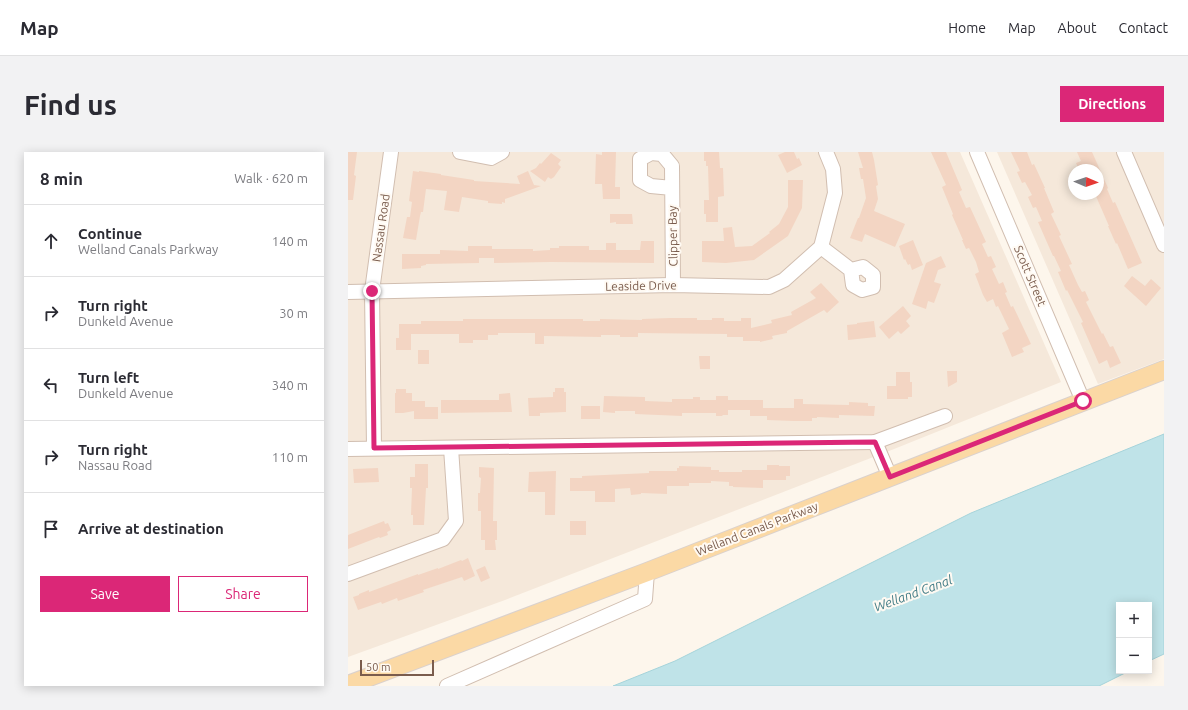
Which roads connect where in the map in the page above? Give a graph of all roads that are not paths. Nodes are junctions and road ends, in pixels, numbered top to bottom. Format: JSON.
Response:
{"nodes":[{"id":1,"x":391,"y":152,"type":"edge"},
{"id":2,"x":460,"y":152,"type":"edge"},
{"id":3,"x":502,"y":152,"type":"edge"},
{"id":4,"x":826,"y":152,"type":"edge"},
{"id":5,"x":977,"y":152,"type":"edge"},
{"id":6,"x":1124,"y":152,"type":"edge"},
{"id":7,"x":672,"y":188,"type":"dead end"},
{"id":8,"x":1164,"y":246,"type":"edge"},
{"id":9,"x":821,"y":247,"type":"junction"},
{"id":10,"x":851,"y":270,"type":"dead end"},
{"id":11,"x":673,"y":285,"type":"junction"},
{"id":12,"x":372,"y":291,"type":"junction"},
{"id":13,"x":348,"y":292,"type":"edge"},
{"id":14,"x":1164,"y":370,"type":"edge"},
{"id":15,"x":1083,"y":401,"type":"junction"},
{"id":16,"x":945,"y":416,"type":"dead end"},
{"id":17,"x":875,"y":442,"type":"junction"},
{"id":18,"x":374,"y":448,"type":"junction"},
{"id":19,"x":451,"y":448,"type":"junction"},
{"id":20,"x":348,"y":449,"type":"edge"},
{"id":21,"x":890,"y":477,"type":"junction"},
{"id":22,"x":647,"y":572,"type":"junction"},
{"id":23,"x":348,"y":574,"type":"edge"},
{"id":24,"x":348,"y":685,"type":"edge"},
{"id":25,"x":447,"y":686,"type":"edge"}],
"edges":[{"from":1,"to":12,"type":"street","name":"Nassau Road"},
{"from":2,"to":3,"type":"street"},
{"from":4,"to":9,"type":"street"},
{"from":5,"to":15,"type":"street","name":"Scott Street"},
{"from":6,"to":8,"type":"street"},
{"from":7,"to":11,"type":"street","name":"Clipper Bay"},
{"from":9,"to":10,"type":"street"},
{"from":9,"to":11,"type":"street","name":"Leaside Drive"},
{"from":11,"to":12,"type":"street","name":"Leaside Drive"},
{"from":12,"to":13,"type":"street","name":"Leaside Drive"},
{"from":12,"to":18,"type":"street","name":"Nassau Road"},
{"from":14,"to":15,"type":"main road","name":"Welland Canals Parkway"},
{"from":15,"to":21,"type":"main road","name":"Welland Canals Parkway"},
{"from":16,"to":17,"type":"street"},
{"from":17,"to":19,"type":"street"},
{"from":17,"to":21,"type":"street"},
{"from":18,"to":19,"type":"street"},
{"from":18,"to":20,"type":"street"},
{"from":19,"to":23,"type":"street"},
{"from":21,"to":22,"type":"main road","name":"Welland Canals Parkway"},
{"from":22,"to":24,"type":"main road","name":"Welland Canals Parkway"},
{"from":22,"to":25,"type":"street"}]}
